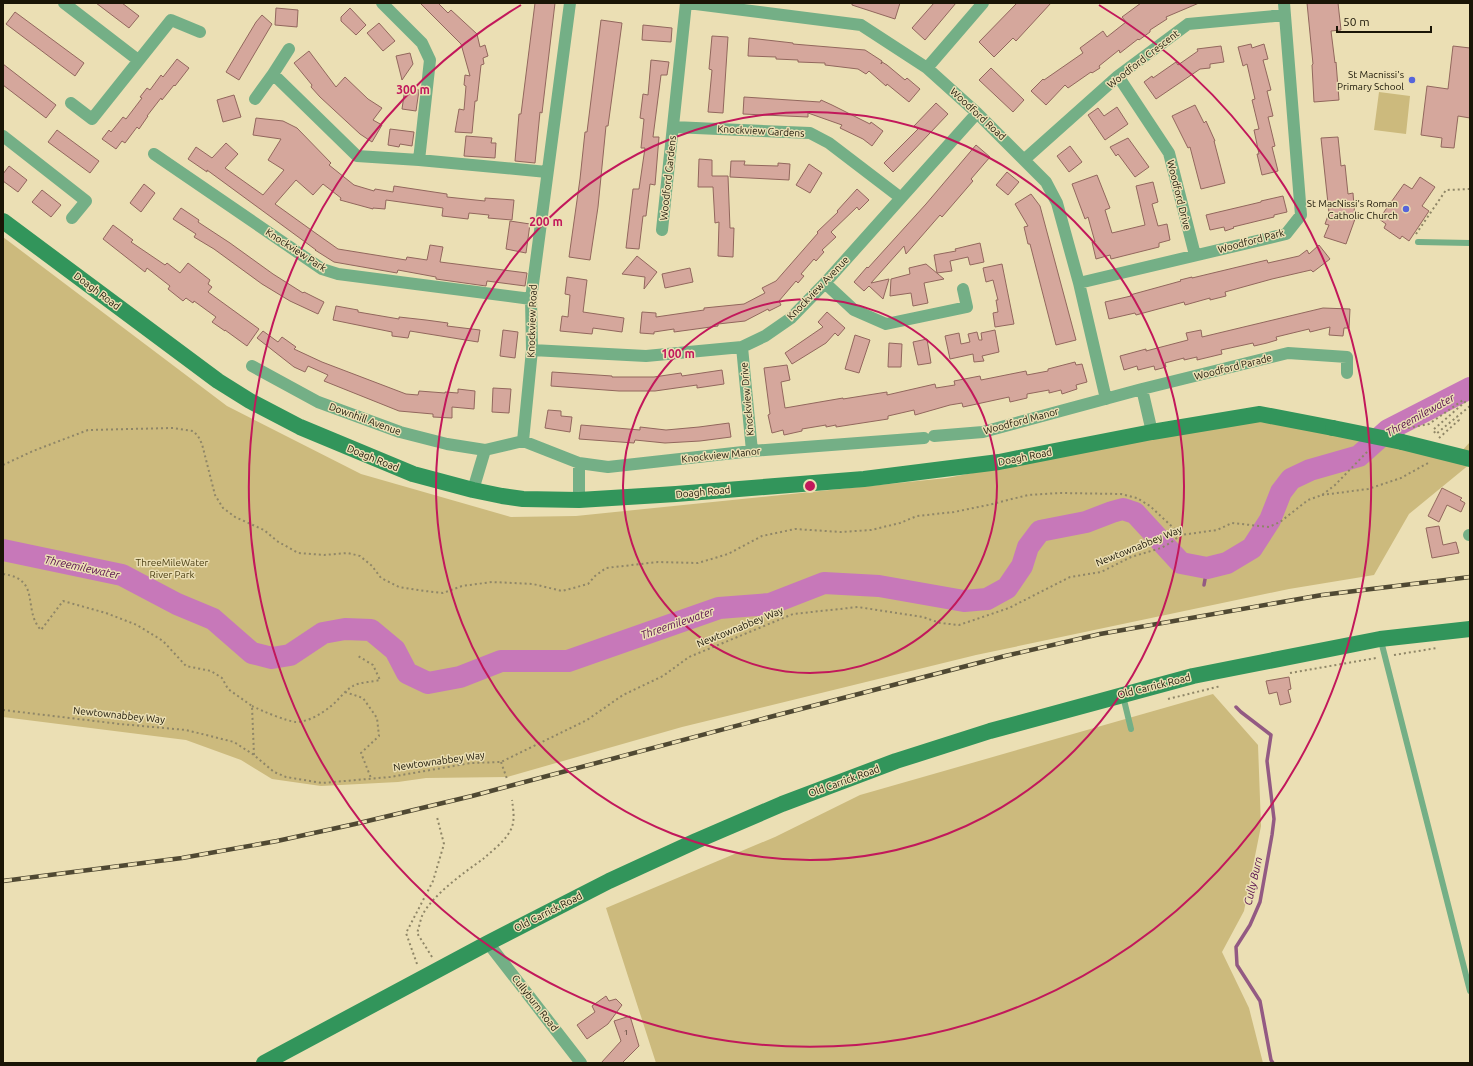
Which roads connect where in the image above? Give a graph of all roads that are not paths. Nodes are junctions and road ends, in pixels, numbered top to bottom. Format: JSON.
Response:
{"nodes":[{"id":1,"x":64,"y":3,"type":"edge"},
{"id":2,"x":382,"y":3,"type":"edge"},
{"id":3,"x":570,"y":3,"type":"edge"},
{"id":4,"x":687,"y":3,"type":"edge"},
{"id":5,"x":983,"y":3,"type":"edge"},
{"id":6,"x":1285,"y":9,"type":"edge"},
{"id":7,"x":200,"y":32,"type":"dead end"},
{"id":8,"x":289,"y":49,"type":"dead end"},
{"id":9,"x":138,"y":60,"type":"junction"},
{"id":10,"x":927,"y":68,"type":"junction"},
{"id":11,"x":273,"y":74,"type":"junction"},
{"id":12,"x":1118,"y":76,"type":"junction"},
{"id":13,"x":255,"y":98,"type":"dead end"},
{"id":14,"x":71,"y":103,"type":"dead end"},
{"id":15,"x":977,"y":113,"type":"junction"},
{"id":16,"x":673,"y":127,"type":"junction"},
{"id":17,"x":3,"y":136,"type":"edge"},
{"id":18,"x":154,"y":154,"type":"dead end"},
{"id":19,"x":1025,"y":159,"type":"junction"},
{"id":20,"x":420,"y":160,"type":"junction"},
{"id":21,"x":547,"y":172,"type":"junction"},
{"id":22,"x":900,"y":198,"type":"junction"},
{"id":23,"x":72,"y":218,"type":"dead end"},
{"id":24,"x":3,"y":220,"type":"edge"},
{"id":25,"x":662,"y":230,"type":"dead end"},
{"id":26,"x":1418,"y":242,"type":"road end"},
{"id":27,"x":1470,"y":243,"type":"edge"},
{"id":28,"x":1195,"y":255,"type":"junction"},
{"id":29,"x":825,"y":283,"type":"junction"},
{"id":30,"x":1079,"y":283,"type":"junction"},
{"id":31,"x":963,"y":289,"type":"dead end"},
{"id":32,"x":531,"y":299,"type":"junction"},
{"id":33,"x":742,"y":347,"type":"junction"},
{"id":34,"x":532,"y":350,"type":"junction"},
{"id":35,"x":252,"y":366,"type":"dead end"},
{"id":36,"x":1347,"y":373,"type":"dead end"},
{"id":37,"x":1142,"y":389,"type":"junction"},
{"id":38,"x":1106,"y":399,"type":"junction"},
{"id":39,"x":1152,"y":432,"type":"junction"},
{"id":40,"x":929,"y":437,"type":"joint"},
{"id":41,"x":523,"y":441,"type":"junction"},
{"id":42,"x":485,"y":450,"type":"junction"},
{"id":43,"x":752,"y":451,"type":"junction"},
{"id":44,"x":1470,"y":458,"type":"edge"},
{"id":45,"x":579,"y":463,"type":"junction"},
{"id":46,"x":473,"y":490,"type":"junction"},
{"id":47,"x":579,"y":500,"type":"junction"},
{"id":48,"x":1470,"y":629,"type":"edge"},
{"id":49,"x":1380,"y":639,"type":"junction"},
{"id":50,"x":1122,"y":694,"type":"junction"},
{"id":51,"x":1131,"y":729,"type":"dead end"},
{"id":52,"x":488,"y":943,"type":"junction"},
{"id":53,"x":1470,"y":991,"type":"edge"},
{"id":54,"x":264,"y":1063,"type":"edge"},
{"id":55,"x":581,"y":1063,"type":"edge"}],
"edges":[{"from":1,"to":9,"type":"street"},
{"from":2,"to":20,"type":"street"},
{"from":3,"to":21,"type":"street","name":"Knockview Road"},
{"from":4,"to":10,"type":"street","name":"Woodford Road"},
{"from":4,"to":16,"type":"street","name":"Woodford Gardens"},
{"from":5,"to":10,"type":"street"},
{"from":6,"to":12,"type":"street","name":"Woodford Crescent"},
{"from":6,"to":28,"type":"street","name":"Woodford Park"},
{"from":7,"to":9,"type":"street"},
{"from":8,"to":11,"type":"street"},
{"from":9,"to":14,"type":"street"},
{"from":10,"to":15,"type":"street","name":"Woodford Road"},
{"from":11,"to":13,"type":"street"},
{"from":11,"to":20,"type":"street"},
{"from":12,"to":19,"type":"street","name":"Woodford Crescent"},
{"from":12,"to":28,"type":"street","name":"Woodford Drive"},
{"from":15,"to":19,"type":"street","name":"Woodford Road"},
{"from":15,"to":22,"type":"street","name":"Knockview Avenue"},
{"from":16,"to":22,"type":"street","name":"Knockview Gardens"},
{"from":16,"to":25,"type":"street","name":"Woodford Gardens"},
{"from":17,"to":23,"type":"street"},
{"from":18,"to":32,"type":"street","name":"Knockview Park"},
{"from":19,"to":30,"type":"street","name":"Woodford Road"},
{"from":20,"to":21,"type":"street"},
{"from":21,"to":32,"type":"street","name":"Knockview Road"},
{"from":22,"to":29,"type":"street","name":"Knockview Avenue"},
{"from":24,"to":46,"type":"main road","name":"Doagh Road"},
{"from":26,"to":27,"type":"lane"},
{"from":28,"to":30,"type":"street","name":"Woodford Park"},
{"from":29,"to":31,"type":"street"},
{"from":29,"to":33,"type":"street","name":"Knockview Avenue"},
{"from":30,"to":38,"type":"street","name":"Woodford Road"},
{"from":32,"to":34,"type":"street","name":"Knockview Road"},
{"from":33,"to":34,"type":"street","name":"Knockview Avenue"},
{"from":33,"to":43,"type":"street","name":"Knockview Drive"},
{"from":34,"to":41,"type":"street","name":"Knockview Road"},
{"from":35,"to":42,"type":"street","name":"Downhill Avenue"},
{"from":36,"to":37,"type":"street","name":"Woodford Parade"},
{"from":37,"to":38,"type":"street","name":"Woodford Parade"},
{"from":37,"to":39,"type":"street"},
{"from":38,"to":40,"type":"street","name":"Woodford Manor"},
{"from":39,"to":44,"type":"main road","name":"Doagh Road","bridge":true},
{"from":39,"to":47,"type":"main road","name":"Doagh Road"},
{"from":40,"to":43,"type":"street","name":"Knockview Manor"},
{"from":41,"to":42,"type":"street"},
{"from":41,"to":45,"type":"street","name":"Knockview Manor"},
{"from":42,"to":46,"type":"street"},
{"from":43,"to":45,"type":"street","name":"Knockview Manor"},
{"from":45,"to":47,"type":"street"},
{"from":46,"to":47,"type":"main road","name":"Doagh Road"},
{"from":48,"to":49,"type":"main road","name":"Old Carrick Road"},
{"from":49,"to":50,"type":"main road","name":"Old Carrick Road"},
{"from":49,"to":53,"type":"lane"},
{"from":50,"to":51,"type":"lane"},
{"from":50,"to":52,"type":"main road","name":"Old Carrick Road"},
{"from":52,"to":54,"type":"main road","name":"Old Carrick Road"},
{"from":52,"to":55,"type":"street","name":"Cullyburn Road"}]}
